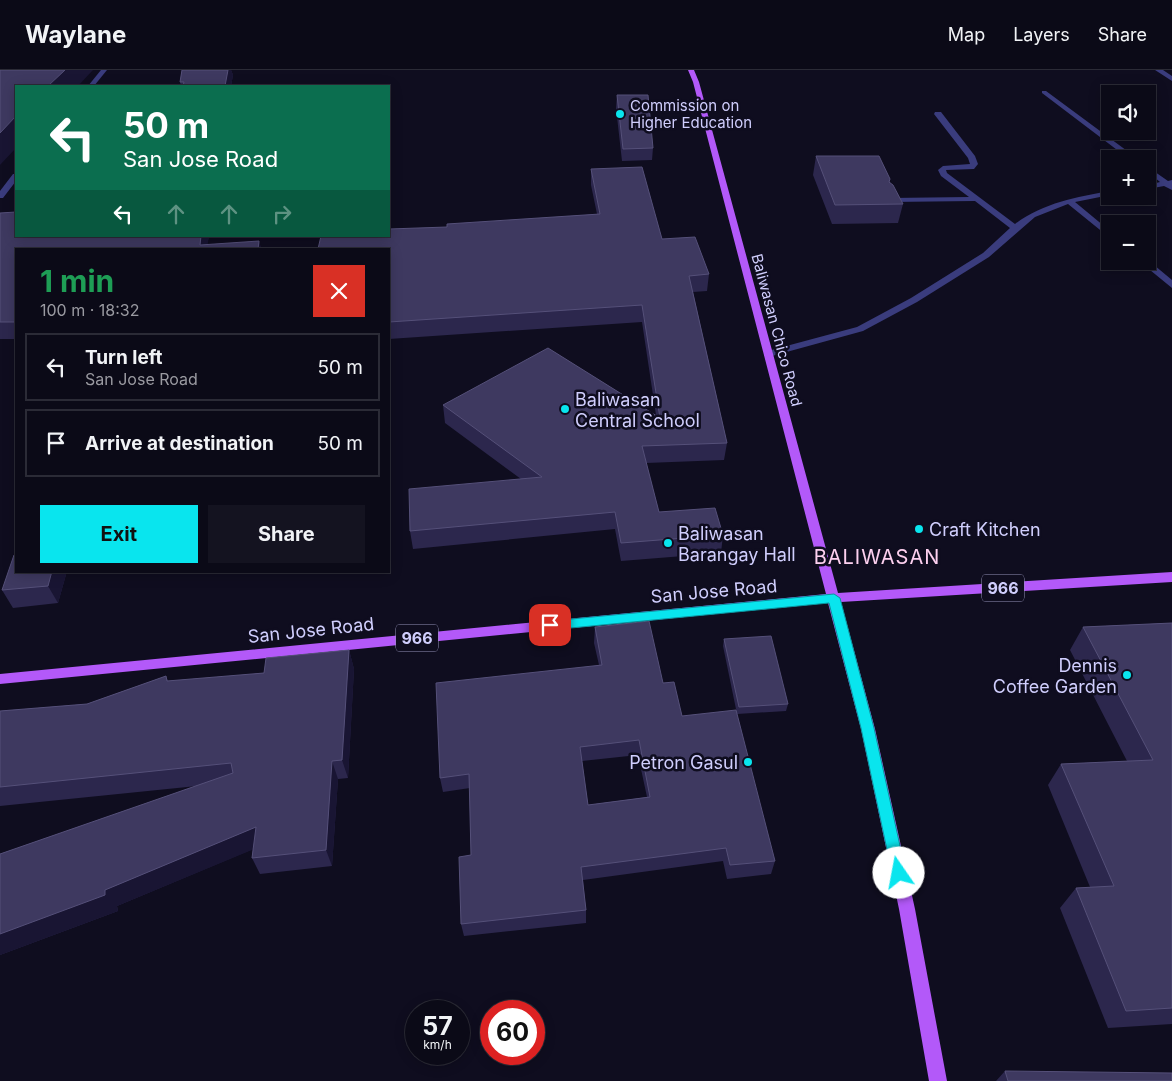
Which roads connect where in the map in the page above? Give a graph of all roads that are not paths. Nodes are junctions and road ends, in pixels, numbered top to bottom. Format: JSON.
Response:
{"nodes":[{"id":1,"x":104,"y":70,"type":"edge"},
{"id":2,"x":691,"y":70,"type":"edge"},
{"id":3,"x":1158,"y":70,"type":"edge"},
{"id":4,"x":1172,"y":79,"type":"edge"},
{"id":5,"x":92,"y":85,"type":"edge"},
{"id":6,"x":1044,"y":92,"type":"dead end"},
{"id":7,"x":938,"y":114,"type":"dead end"},
{"id":8,"x":1122,"y":150,"type":"edge"},
{"id":9,"x":1156,"y":174,"type":"edge"},
{"id":10,"x":15,"y":177,"type":"edge"},
{"id":11,"x":1170,"y":184,"type":"edge"},
{"id":12,"x":1156,"y":186,"type":"edge"},
{"id":13,"x":1101,"y":195,"type":"edge"},
{"id":14,"x":0,"y":196,"type":"edge"},
{"id":15,"x":975,"y":199,"type":"junction"},
{"id":16,"x":890,"y":200,"type":"edge"},
{"id":17,"x":1068,"y":201,"type":"junction"},
{"id":18,"x":1014,"y":228,"type":"junction"},
{"id":19,"x":1101,"y":228,"type":"edge"},
{"id":20,"x":1154,"y":270,"type":"edge"},
{"id":21,"x":1172,"y":285,"type":"edge"},
{"id":22,"x":768,"y":354,"type":"junction"},
{"id":23,"x":1172,"y":577,"type":"edge"},
{"id":24,"x":834,"y":598,"type":"junction"},
{"id":25,"x":0,"y":679,"type":"edge"},
{"id":26,"x":938,"y":1081,"type":"edge"}],
"edges":[{"from":1,"to":5,"type":"street"},
{"from":2,"to":22,"type":"main road","name":"Baliwasan Chico Road"},
{"from":3,"to":4,"type":"street"},
{"from":6,"to":8,"type":"street"},
{"from":7,"to":15,"type":"street"},
{"from":9,"to":11,"type":"street"},
{"from":10,"to":14,"type":"street"},
{"from":11,"to":12,"type":"street"},
{"from":13,"to":17,"type":"street"},
{"from":15,"to":16,"type":"street"},
{"from":15,"to":18,"type":"street"},
{"from":17,"to":18,"type":"street"},
{"from":17,"to":19,"type":"street"},
{"from":18,"to":22,"type":"street"},
{"from":20,"to":21,"type":"street"},
{"from":22,"to":24,"type":"main road","name":"Baliwasan Chico Road"},
{"from":23,"to":24,"type":"main road","number":"966"},
{"from":24,"to":25,"type":"main road","name":"San Jose Road","number":"966"},
{"from":24,"to":26,"type":"main road","name":"Baliwasan Chico Road"}]}
